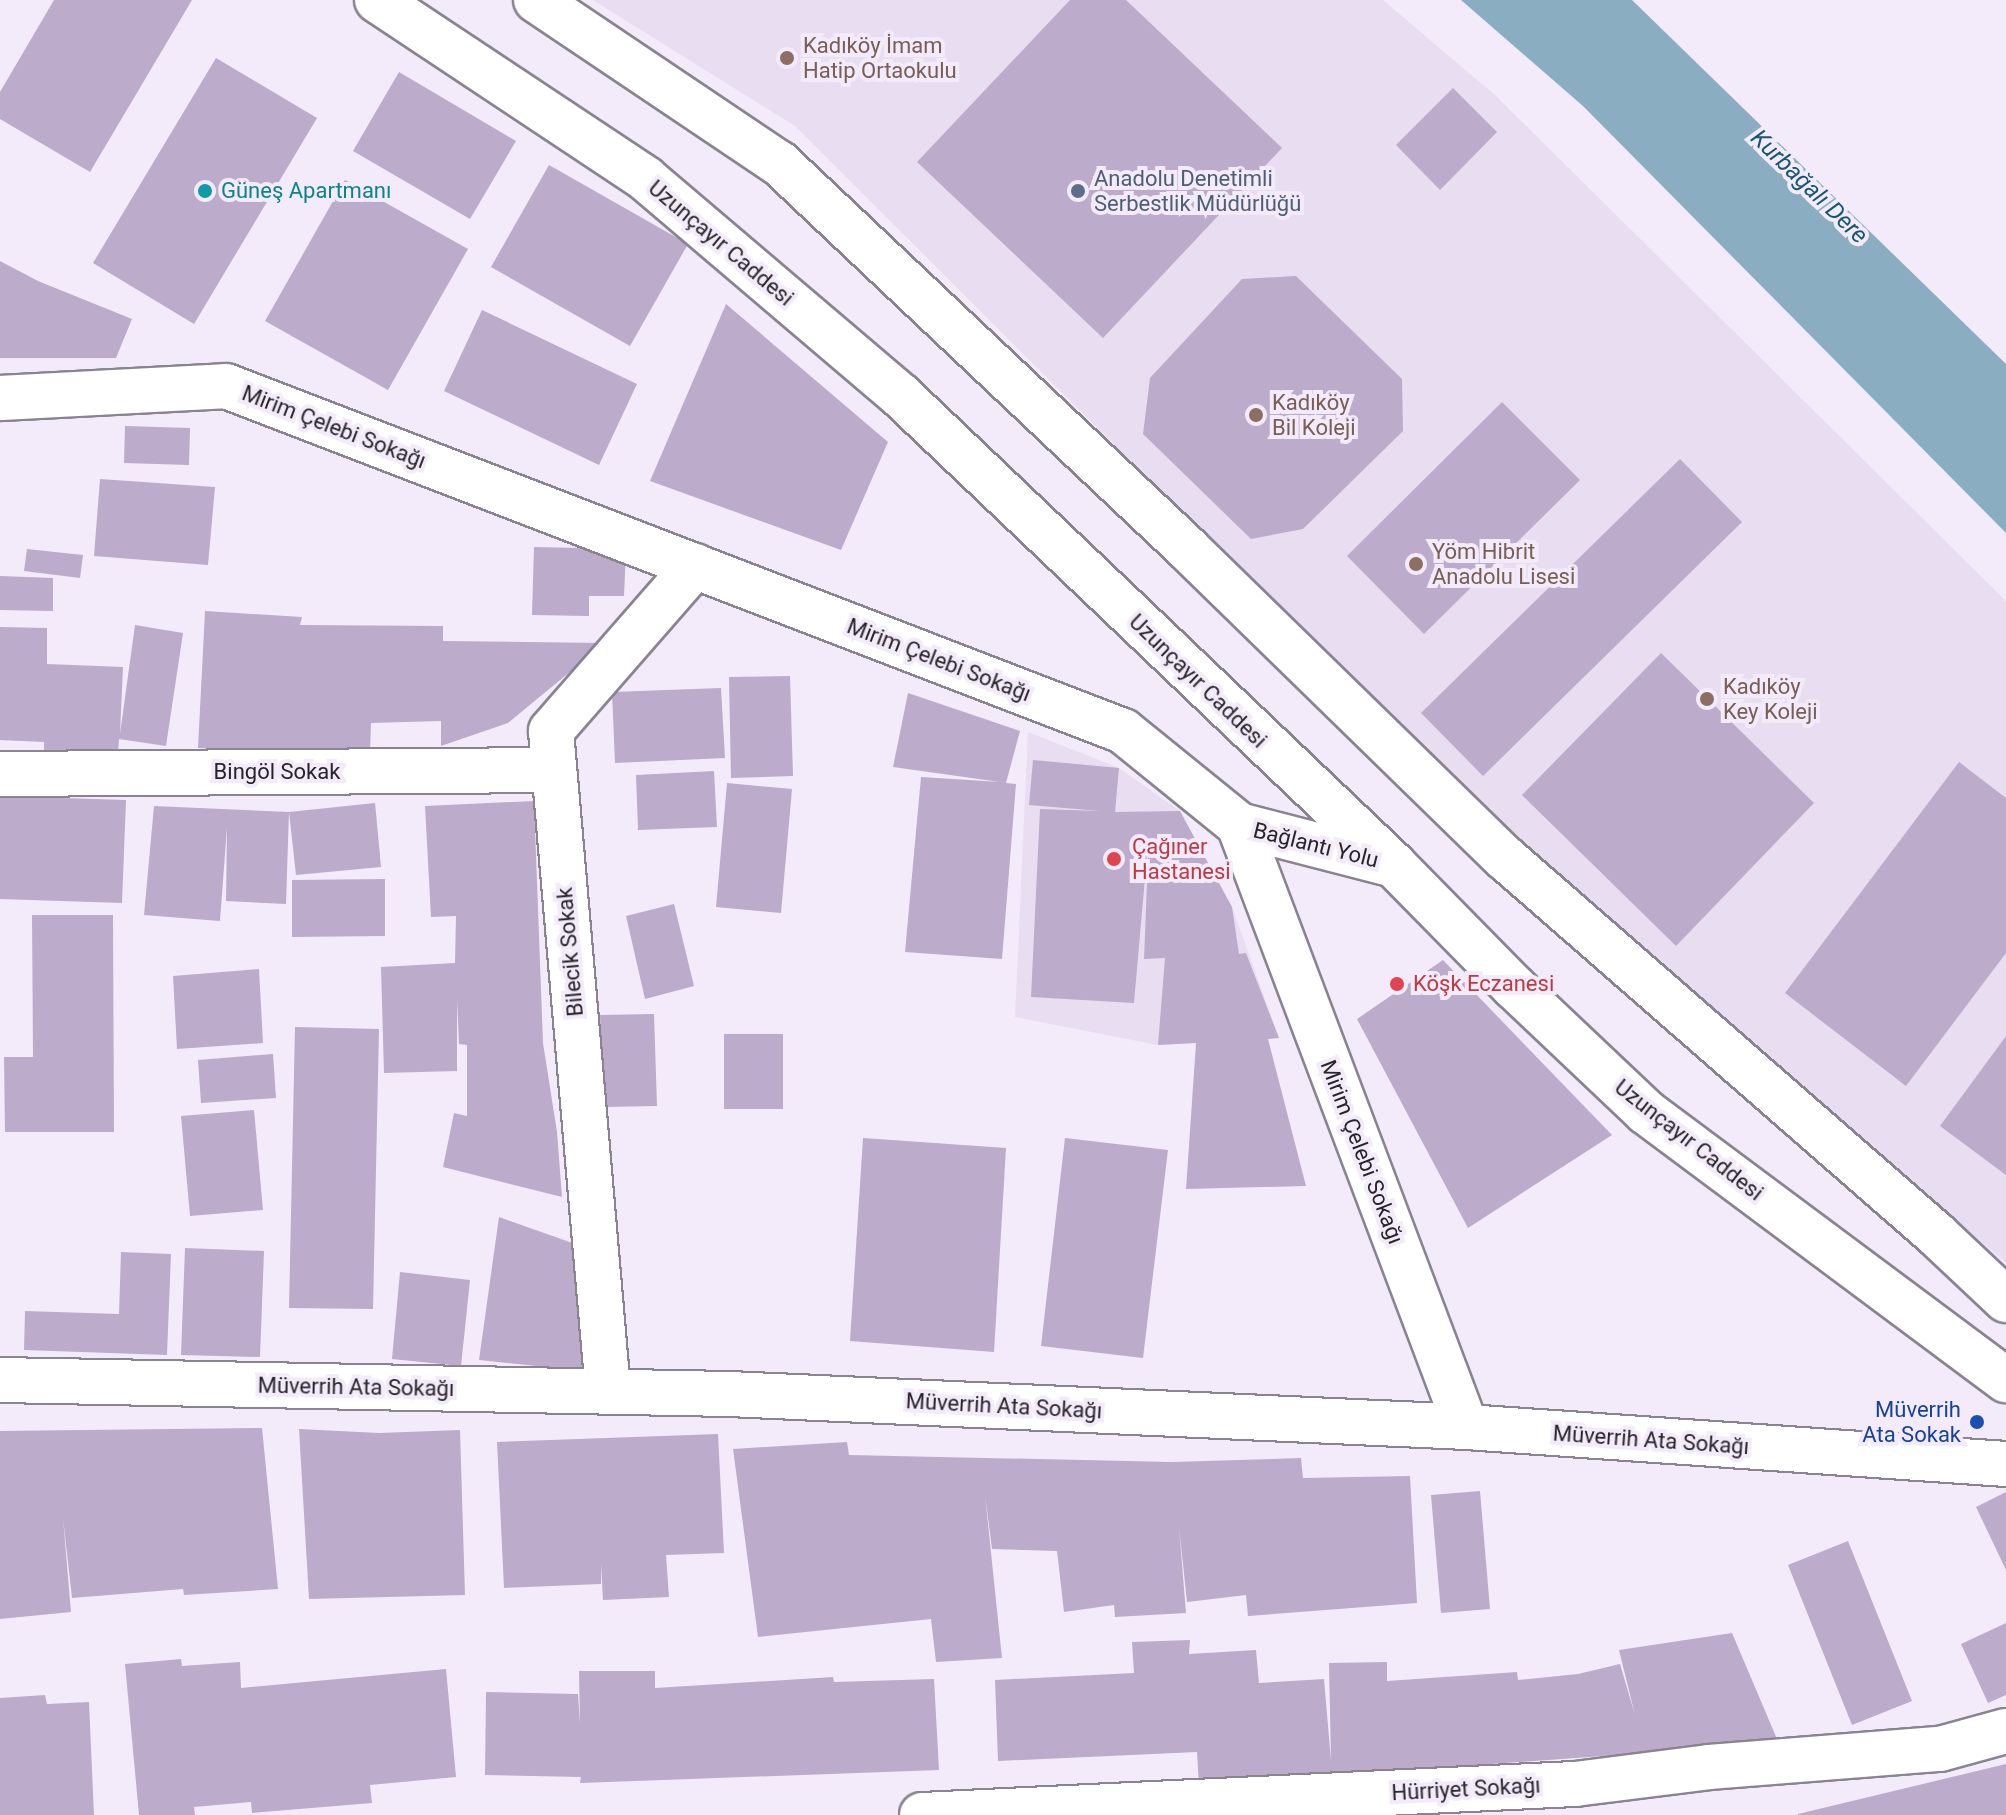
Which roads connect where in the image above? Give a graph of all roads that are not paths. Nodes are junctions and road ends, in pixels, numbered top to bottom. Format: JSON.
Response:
{"nodes":[{"id":1,"x":377,"y":0,"type":"edge"},
{"id":2,"x":536,"y":0,"type":"edge"},
{"id":3,"x":0,"y":398,"type":"edge"},
{"id":4,"x":695,"y":566,"type":"junction"},
{"id":5,"x":554,"y":770,"type":"junction"},
{"id":6,"x":0,"y":774,"type":"edge"},
{"id":7,"x":1239,"y":825,"type":"junction"},
{"id":8,"x":1394,"y":865,"type":"junction"},
{"id":9,"x":2006,"y":1300,"type":"edge"},
{"id":10,"x":0,"y":1380,"type":"edge"},
{"id":11,"x":2006,"y":1380,"type":"edge"},
{"id":12,"x":608,"y":1391,"type":"junction"},
{"id":13,"x":1466,"y":1427,"type":"junction"},
{"id":14,"x":2006,"y":1464,"type":"edge"},
{"id":15,"x":2006,"y":1731,"type":"edge"},
{"id":16,"x":922,"y":1815,"type":"edge"}],
"edges":[{"from":1,"to":8,"type":"street","name":"Uzunçayır Caddesi"},
{"from":2,"to":9,"type":"street"},
{"from":3,"to":4,"type":"street","name":"Mirim Çelebi Sokağı"},
{"from":4,"to":5,"type":"street","name":"Bilecik Sokak"},
{"from":4,"to":7,"type":"street","name":"Mirim Çelebi Sokağı"},
{"from":5,"to":6,"type":"street","name":"Bingöl Sokak"},
{"from":5,"to":12,"type":"street","name":"Bilecik Sokak"},
{"from":7,"to":8,"type":"street","name":"Bağlantı Yolu"},
{"from":7,"to":13,"type":"street","name":"Mirim Çelebi Sokağı"},
{"from":8,"to":11,"type":"street","name":"Uzunçayır Caddesi"},
{"from":10,"to":12,"type":"street","name":"Müverrih Ata Sokağı"},
{"from":12,"to":13,"type":"street","name":"Müverrih Ata Sokağı"},
{"from":13,"to":14,"type":"street","name":"Müverrih Ata Sokağı"},
{"from":15,"to":16,"type":"street","name":"Hürriyet Sokağı"}]}
